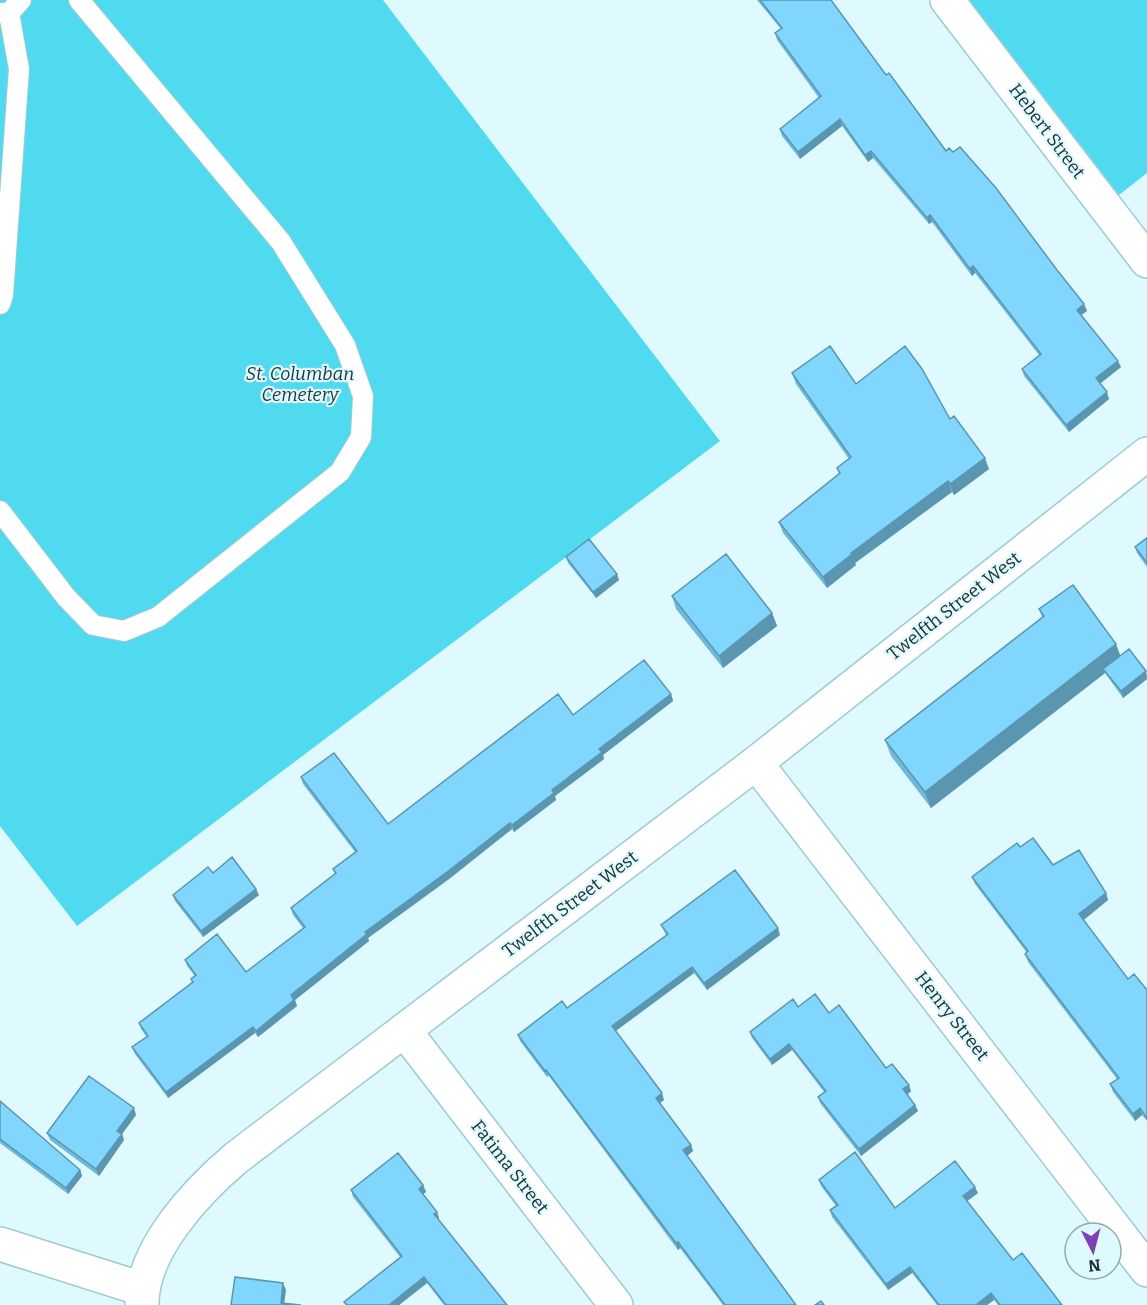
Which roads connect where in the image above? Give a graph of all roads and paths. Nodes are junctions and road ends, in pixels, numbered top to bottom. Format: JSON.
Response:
{"nodes":[{"id":1,"x":79,"y":0,"type":"edge"},
{"id":2,"x":947,"y":0,"type":"edge"},
{"id":3,"x":10,"y":9,"type":"edge"},
{"id":4,"x":1147,"y":261,"type":"edge"},
{"id":5,"x":0,"y":304,"type":"edge"},
{"id":6,"x":1147,"y":454,"type":"edge"},
{"id":7,"x":0,"y":511,"type":"edge"},
{"id":8,"x":756,"y":763,"type":"junction"},
{"id":9,"x":404,"y":1029,"type":"junction"},
{"id":10,"x":0,"y":1244,"type":"edge"},
{"id":11,"x":1147,"y":1270,"type":"edge"},
{"id":12,"x":142,"y":1297,"type":"edge"},
{"id":13,"x":616,"y":1305,"type":"edge"}],
"edges":[{"from":1,"to":7,"type":"lane"},
{"from":2,"to":4,"type":"street","name":"Hebert Street"},
{"from":3,"to":5,"type":"lane"},
{"from":6,"to":8,"type":"street","name":"Twelfth Street West"},
{"from":8,"to":9,"type":"street","name":"Twelfth Street West"},
{"from":8,"to":11,"type":"street","name":"Henry Street"},
{"from":9,"to":12,"type":"street","name":"Twelfth Street West"},
{"from":9,"to":13,"type":"street","name":"Fatima Street"},
{"from":10,"to":12,"type":"street","name":"Twelfth Street West"}]}
